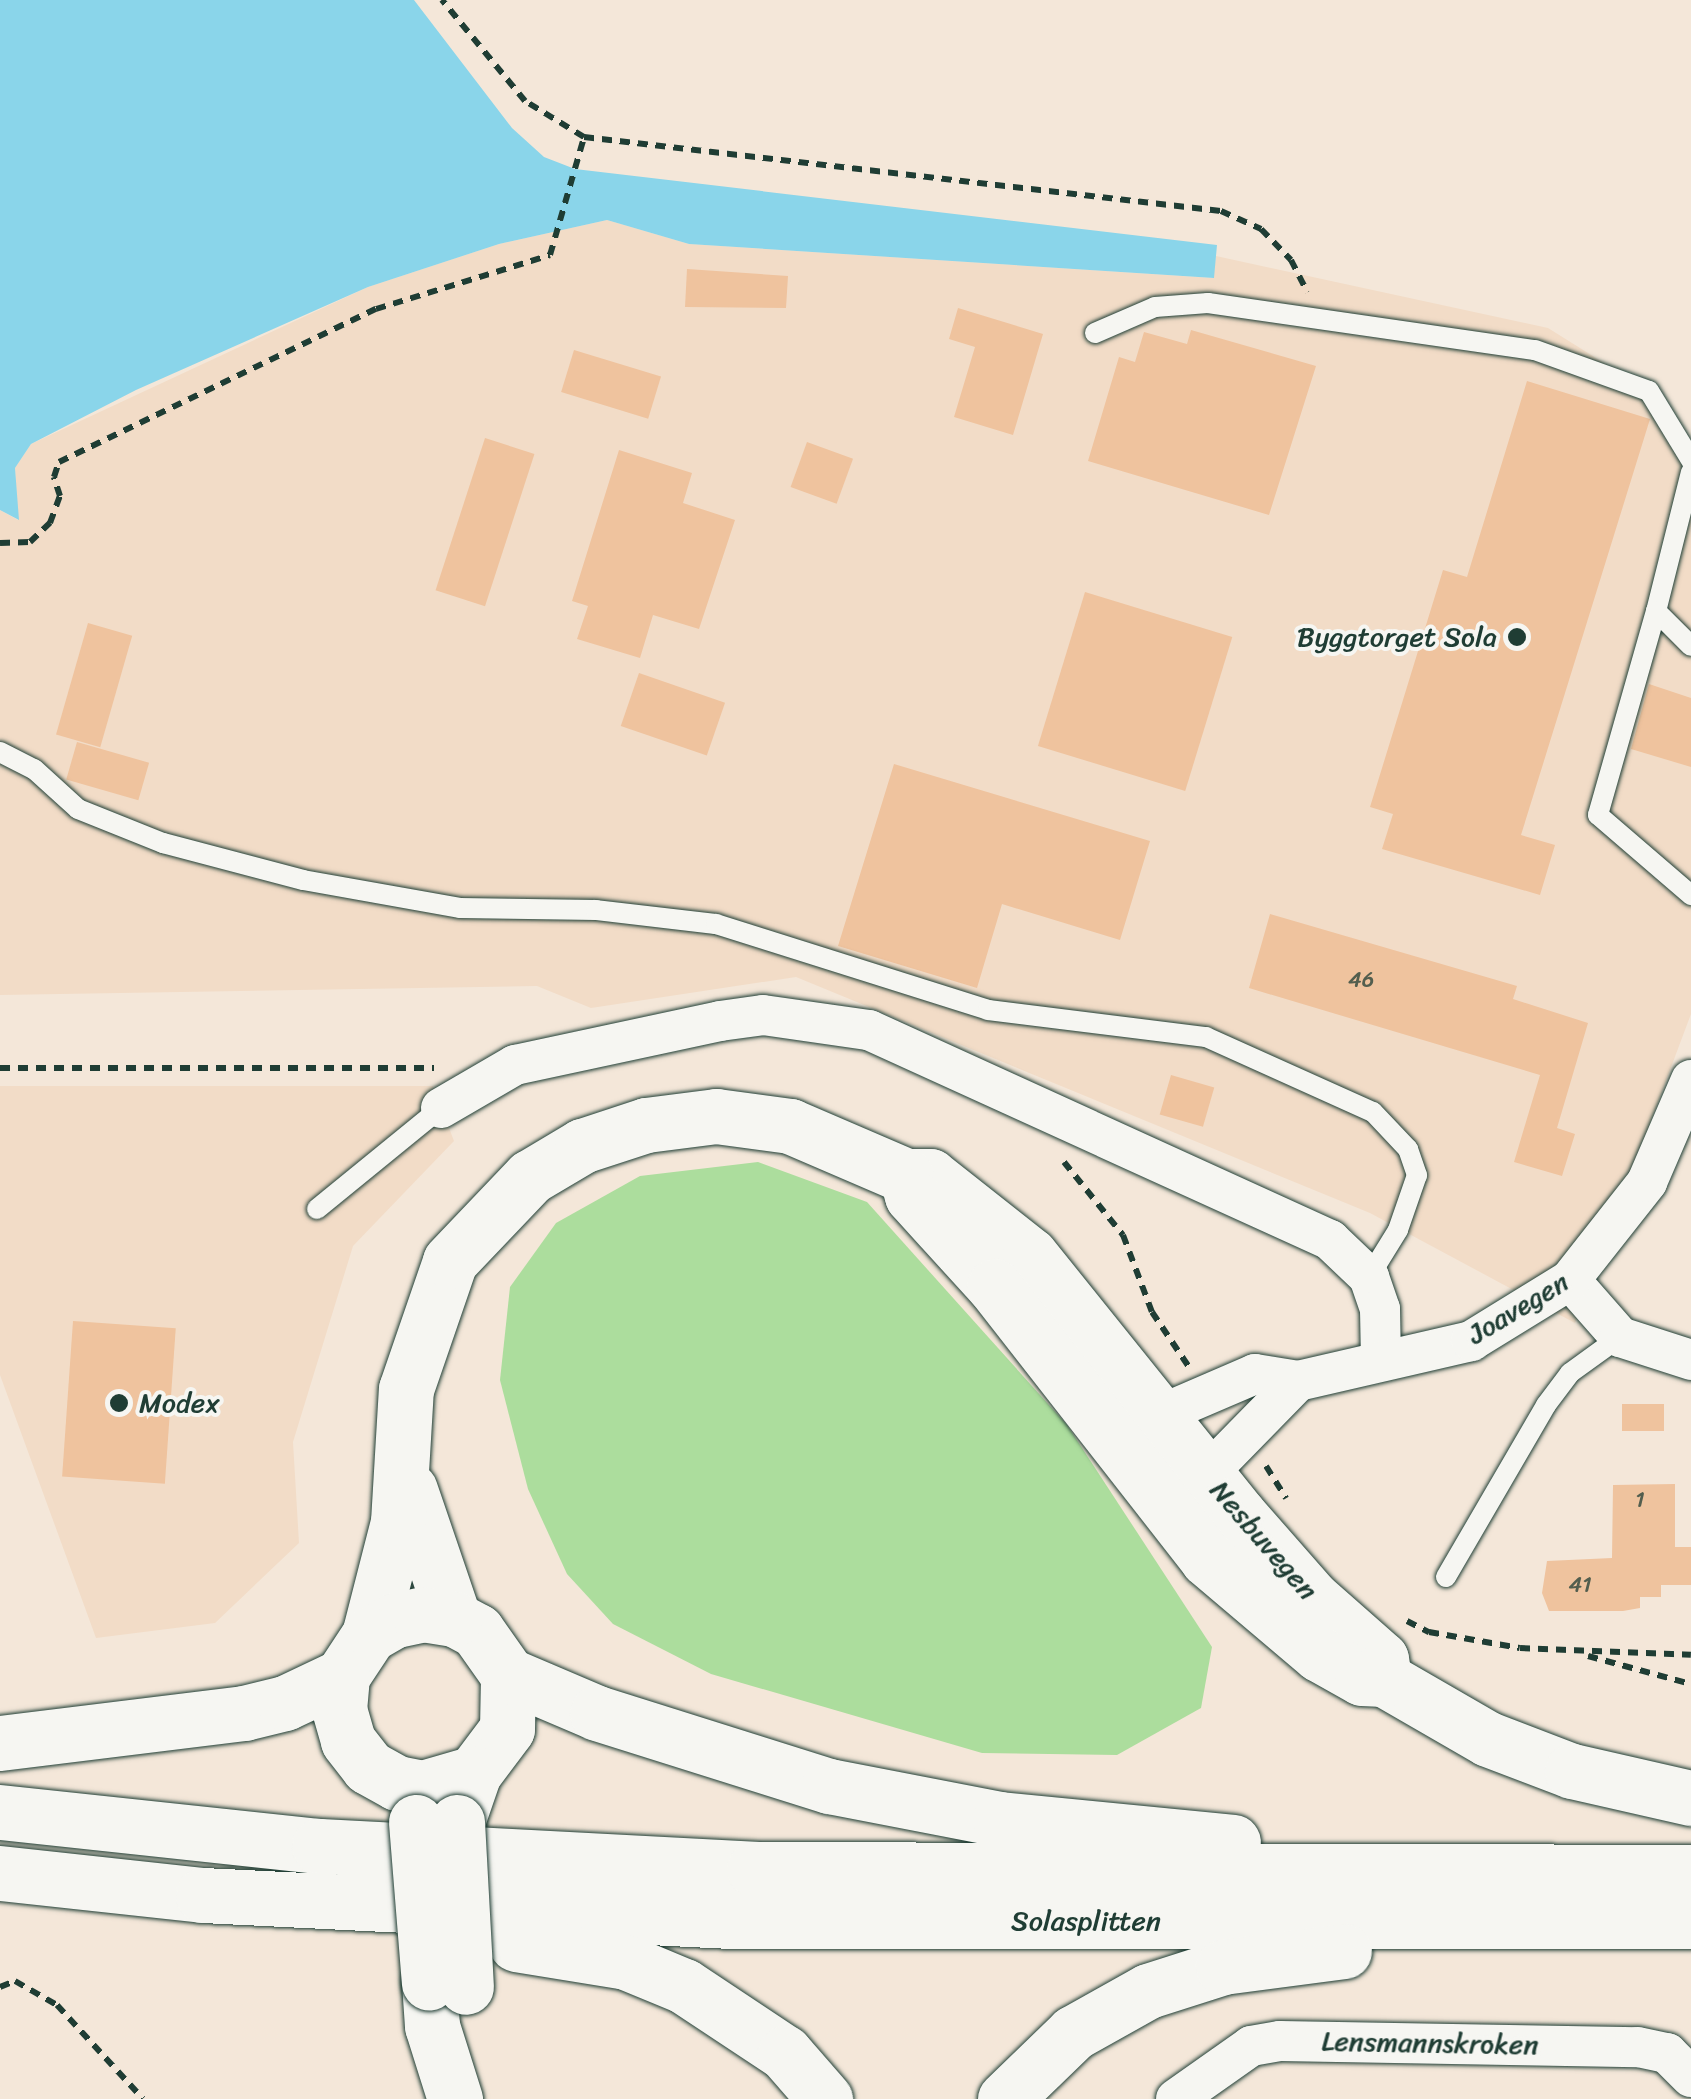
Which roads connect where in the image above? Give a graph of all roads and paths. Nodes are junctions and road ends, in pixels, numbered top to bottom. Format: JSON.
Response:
{"nodes":[{"id":1,"x":442,"y":0,"type":"edge"},
{"id":2,"x":584,"y":137,"type":"junction"},
{"id":3,"x":1320,"y":321,"type":"junction"},
{"id":4,"x":1095,"y":332,"type":"dead end"},
{"id":5,"x":1691,"y":460,"type":"edge"},
{"id":6,"x":1691,"y":472,"type":"edge"},
{"id":7,"x":0,"y":542,"type":"edge"},
{"id":8,"x":1656,"y":611,"type":"junction"},
{"id":9,"x":1691,"y":646,"type":"edge"},
{"id":10,"x":0,"y":752,"type":"edge"},
{"id":11,"x":1691,"y":896,"type":"edge"},
{"id":12,"x":0,"y":1068,"type":"edge"},
{"id":13,"x":444,"y":1068,"type":"dead end"},
{"id":14,"x":1691,"y":1080,"type":"edge"},
{"id":15,"x":441,"y":1108,"type":"joint"},
{"id":16,"x":1056,"y":1153,"type":"dead end"},
{"id":17,"x":906,"y":1176,"type":"junction"},
{"id":18,"x":317,"y":1208,"type":"dead end"},
{"id":19,"x":1369,"y":1277,"type":"junction"},
{"id":20,"x":1570,"y":1280,"type":"junction"},
{"id":21,"x":1620,"y":1337,"type":"junction"},
{"id":22,"x":1380,"y":1358,"type":"junction"},
{"id":23,"x":1691,"y":1360,"type":"edge"},
{"id":24,"x":1298,"y":1381,"type":"junction"},
{"id":25,"x":1181,"y":1398,"type":"junction"},
{"id":26,"x":402,"y":1452,"type":"junction"},
{"id":27,"x":1260,"y":1456,"type":"dead end"},
{"id":28,"x":1139,"y":1473,"type":"junction"},
{"id":29,"x":1206,"y":1474,"type":"junction"},
{"id":30,"x":1292,"y":1508,"type":"dead end"},
{"id":31,"x":1446,"y":1577,"type":"dead end"},
{"id":32,"x":1395,"y":1615,"type":"dead end"},
{"id":33,"x":454,"y":1619,"type":"junction"},
{"id":34,"x":1582,"y":1654,"type":"junction"},
{"id":35,"x":1691,"y":1655,"type":"edge"},
{"id":36,"x":355,"y":1656,"type":"junction"},
{"id":37,"x":508,"y":1675,"type":"junction"},
{"id":38,"x":1384,"y":1678,"type":"junction"},
{"id":39,"x":1691,"y":1684,"type":"edge"},
{"id":40,"x":0,"y":1744,"type":"edge"},
{"id":41,"x":1691,"y":1798,"type":"edge"},
{"id":42,"x":436,"y":1800,"type":"junction"},
{"id":43,"x":0,"y":1812,"type":"edge"},
{"id":44,"x":1525,"y":1871,"type":"junction"},
{"id":45,"x":1691,"y":1872,"type":"edge"},
{"id":46,"x":0,"y":1873,"type":"edge"},
{"id":47,"x":204,"y":1895,"type":"junction"},
{"id":48,"x":1691,"y":1921,"type":"edge"},
{"id":49,"x":1580,"y":1922,"type":"junction"},
{"id":50,"x":448,"y":1985,"type":"junction"},
{"id":51,"x":0,"y":1987,"type":"edge"},
{"id":52,"x":1691,"y":2077,"type":"edge"},
{"id":53,"x":143,"y":2099,"type":"edge"},
{"id":54,"x":456,"y":2099,"type":"edge"},
{"id":55,"x":497,"y":2099,"type":"edge"},
{"id":56,"x":825,"y":2099,"type":"edge"},
{"id":57,"x":1006,"y":2099,"type":"edge"},
{"id":58,"x":1176,"y":2099,"type":"edge"}],
"edges":[{"from":1,"to":2,"type":"path"},
{"from":2,"to":3,"type":"path"},
{"from":2,"to":7,"type":"path"},
{"from":3,"to":4,"type":"lane"},
{"from":3,"to":5,"type":"lane"},
{"from":6,"to":8,"type":"lane"},
{"from":8,"to":9,"type":"lane"},
{"from":8,"to":11,"type":"lane"},
{"from":10,"to":19,"type":"lane"},
{"from":12,"to":13,"type":"path"},
{"from":14,"to":20,"type":"street","name":"Joavegen"},
{"from":15,"to":18,"type":"lane"},
{"from":15,"to":19,"type":"street"},
{"from":16,"to":25,"type":"path"},
{"from":17,"to":25,"type":"main road","name":"Nesbuvegen"},
{"from":17,"to":26,"type":"main road","name":"Nesbuvegen"},
{"from":17,"to":28,"type":"main road"},
{"from":19,"to":22,"type":"street"},
{"from":20,"to":21,"type":"street"},
{"from":20,"to":22,"type":"street","name":"Joavegen"},
{"from":21,"to":23,"type":"street"},
{"from":21,"to":31,"type":"lane"},
{"from":22,"to":24,"type":"street","name":"Joavegen"},
{"from":24,"to":25,"type":"street","name":"Joavegen"},
{"from":24,"to":29,"type":"street","name":"Joavegen"},
{"from":25,"to":28,"type":"street"},
{"from":25,"to":29,"type":"main road","name":"Nesbuvegen"},
{"from":26,"to":33,"type":"main road"},
{"from":26,"to":36,"type":"main road"},
{"from":27,"to":30,"type":"path"},
{"from":28,"to":29,"type":"street"},
{"from":28,"to":38,"type":"main road"},
{"from":29,"to":38,"type":"main road","name":"Nesbuvegen"},
{"from":32,"to":34,"type":"path"},
{"from":33,"to":36,"type":"main road"},
{"from":33,"to":37,"type":"main road"},
{"from":34,"to":35,"type":"path"},
{"from":34,"to":39,"type":"path"},
{"from":36,"to":40,"type":"main road"},
{"from":36,"to":42,"type":"main road"},
{"from":37,"to":42,"type":"main road"},
{"from":37,"to":44,"type":"main road"},
{"from":38,"to":41,"type":"main road","name":"Nesbuvegen"},
{"from":42,"to":50,"type":"main road","bridge":true},
{"from":43,"to":44,"type":"main road","name":"Solasplitten"},
{"from":44,"to":45,"type":"main road","name":"Solasplitten"},
{"from":46,"to":47,"type":"main road"},
{"from":47,"to":49,"type":"main road","name":"Solasplitten"},
{"from":47,"to":56,"type":"main road"},
{"from":48,"to":49,"type":"main road","name":"Solasplitten"},
{"from":49,"to":57,"type":"main road"},
{"from":50,"to":54,"type":"main road"},
{"from":50,"to":55,"type":"main road"},
{"from":51,"to":53,"type":"path"},
{"from":52,"to":58,"type":"street","name":"Lensmannskroken"}]}
